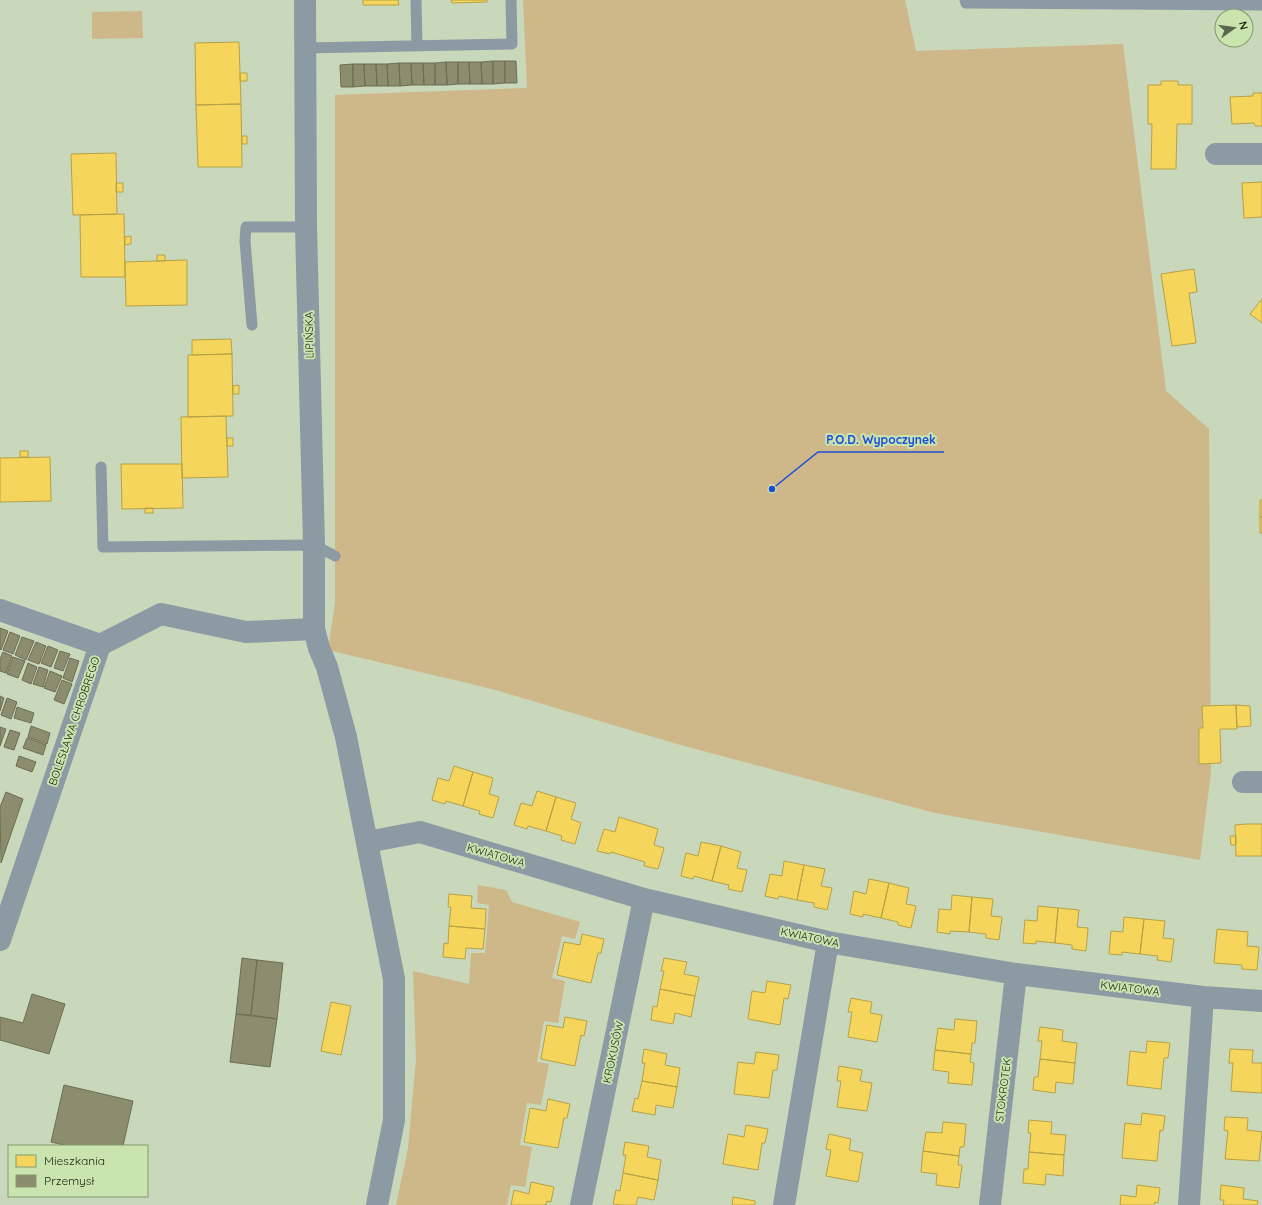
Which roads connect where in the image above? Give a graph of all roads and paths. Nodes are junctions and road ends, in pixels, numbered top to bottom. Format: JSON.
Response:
{"nodes":[{"id":1,"x":305,"y":0,"type":"edge"},
{"id":2,"x":416,"y":0,"type":"edge"},
{"id":3,"x":510,"y":0,"type":"edge"},
{"id":4,"x":965,"y":0,"type":"edge"},
{"id":5,"x":1261,"y":0,"type":"edge"},
{"id":6,"x":417,"y":45,"type":"junction"},
{"id":7,"x":305,"y":48,"type":"junction"},
{"id":8,"x":1216,"y":154,"type":"dead end"},
{"id":9,"x":1262,"y":154,"type":"edge"},
{"id":10,"x":306,"y":227,"type":"junction"},
{"id":11,"x":252,"y":325,"type":"dead end"},
{"id":12,"x":101,"y":467,"type":"dead end"},
{"id":13,"x":314,"y":545,"type":"junction"},
{"id":14,"x":335,"y":556,"type":"dead end"},
{"id":15,"x":0,"y":610,"type":"edge"},
{"id":16,"x":314,"y":629,"type":"junction"},
{"id":17,"x":100,"y":645,"type":"junction"},
{"id":18,"x":367,"y":842,"type":"junction"},
{"id":19,"x":644,"y":899,"type":"junction"},
{"id":20,"x":0,"y":940,"type":"edge"},
{"id":21,"x":828,"y":942,"type":"junction"},
{"id":22,"x":1016,"y":974,"type":"junction"},
{"id":23,"x":1204,"y":997,"type":"junction"},
{"id":24,"x":1262,"y":1001,"type":"edge"},
{"id":25,"x":377,"y":1205,"type":"edge"},
{"id":26,"x":581,"y":1205,"type":"edge"},
{"id":27,"x":784,"y":1205,"type":"edge"},
{"id":28,"x":990,"y":1205,"type":"edge"},
{"id":29,"x":1189,"y":1205,"type":"edge"}],
"edges":[{"from":1,"to":7,"type":"street","name":"LIPIŃSKA"},
{"from":2,"to":6,"type":"lane"},
{"from":3,"to":6,"type":"lane"},
{"from":4,"to":5,"type":"lane"},
{"from":6,"to":7,"type":"lane"},
{"from":7,"to":10,"type":"street","name":"LIPIŃSKA"},
{"from":8,"to":9,"type":"street"},
{"from":10,"to":11,"type":"lane"},
{"from":10,"to":13,"type":"street","name":"LIPIŃSKA"},
{"from":12,"to":13,"type":"lane"},
{"from":13,"to":14,"type":"lane"},
{"from":13,"to":16,"type":"street","name":"LIPIŃSKA"},
{"from":15,"to":17,"type":"street"},
{"from":16,"to":17,"type":"street","name":"BOLESŁAWA CHROBREGO"},
{"from":16,"to":18,"type":"street","name":"LIPIŃSKA"},
{"from":17,"to":20,"type":"street","name":"BOLESŁAWA CHROBREGO"},
{"from":18,"to":19,"type":"street","name":"KWIATOWA"},
{"from":18,"to":25,"type":"street","name":"LIPIŃSKA"},
{"from":19,"to":21,"type":"street","name":"KWIATOWA"},
{"from":19,"to":26,"type":"street","name":"KROKUSÓW"},
{"from":21,"to":22,"type":"street","name":"KWIATOWA"},
{"from":21,"to":27,"type":"street"},
{"from":22,"to":23,"type":"street","name":"KWIATOWA"},
{"from":22,"to":28,"type":"street","name":"STOKROTEK"},
{"from":23,"to":24,"type":"street","name":"KWIATOWA"},
{"from":23,"to":29,"type":"street"}]}
